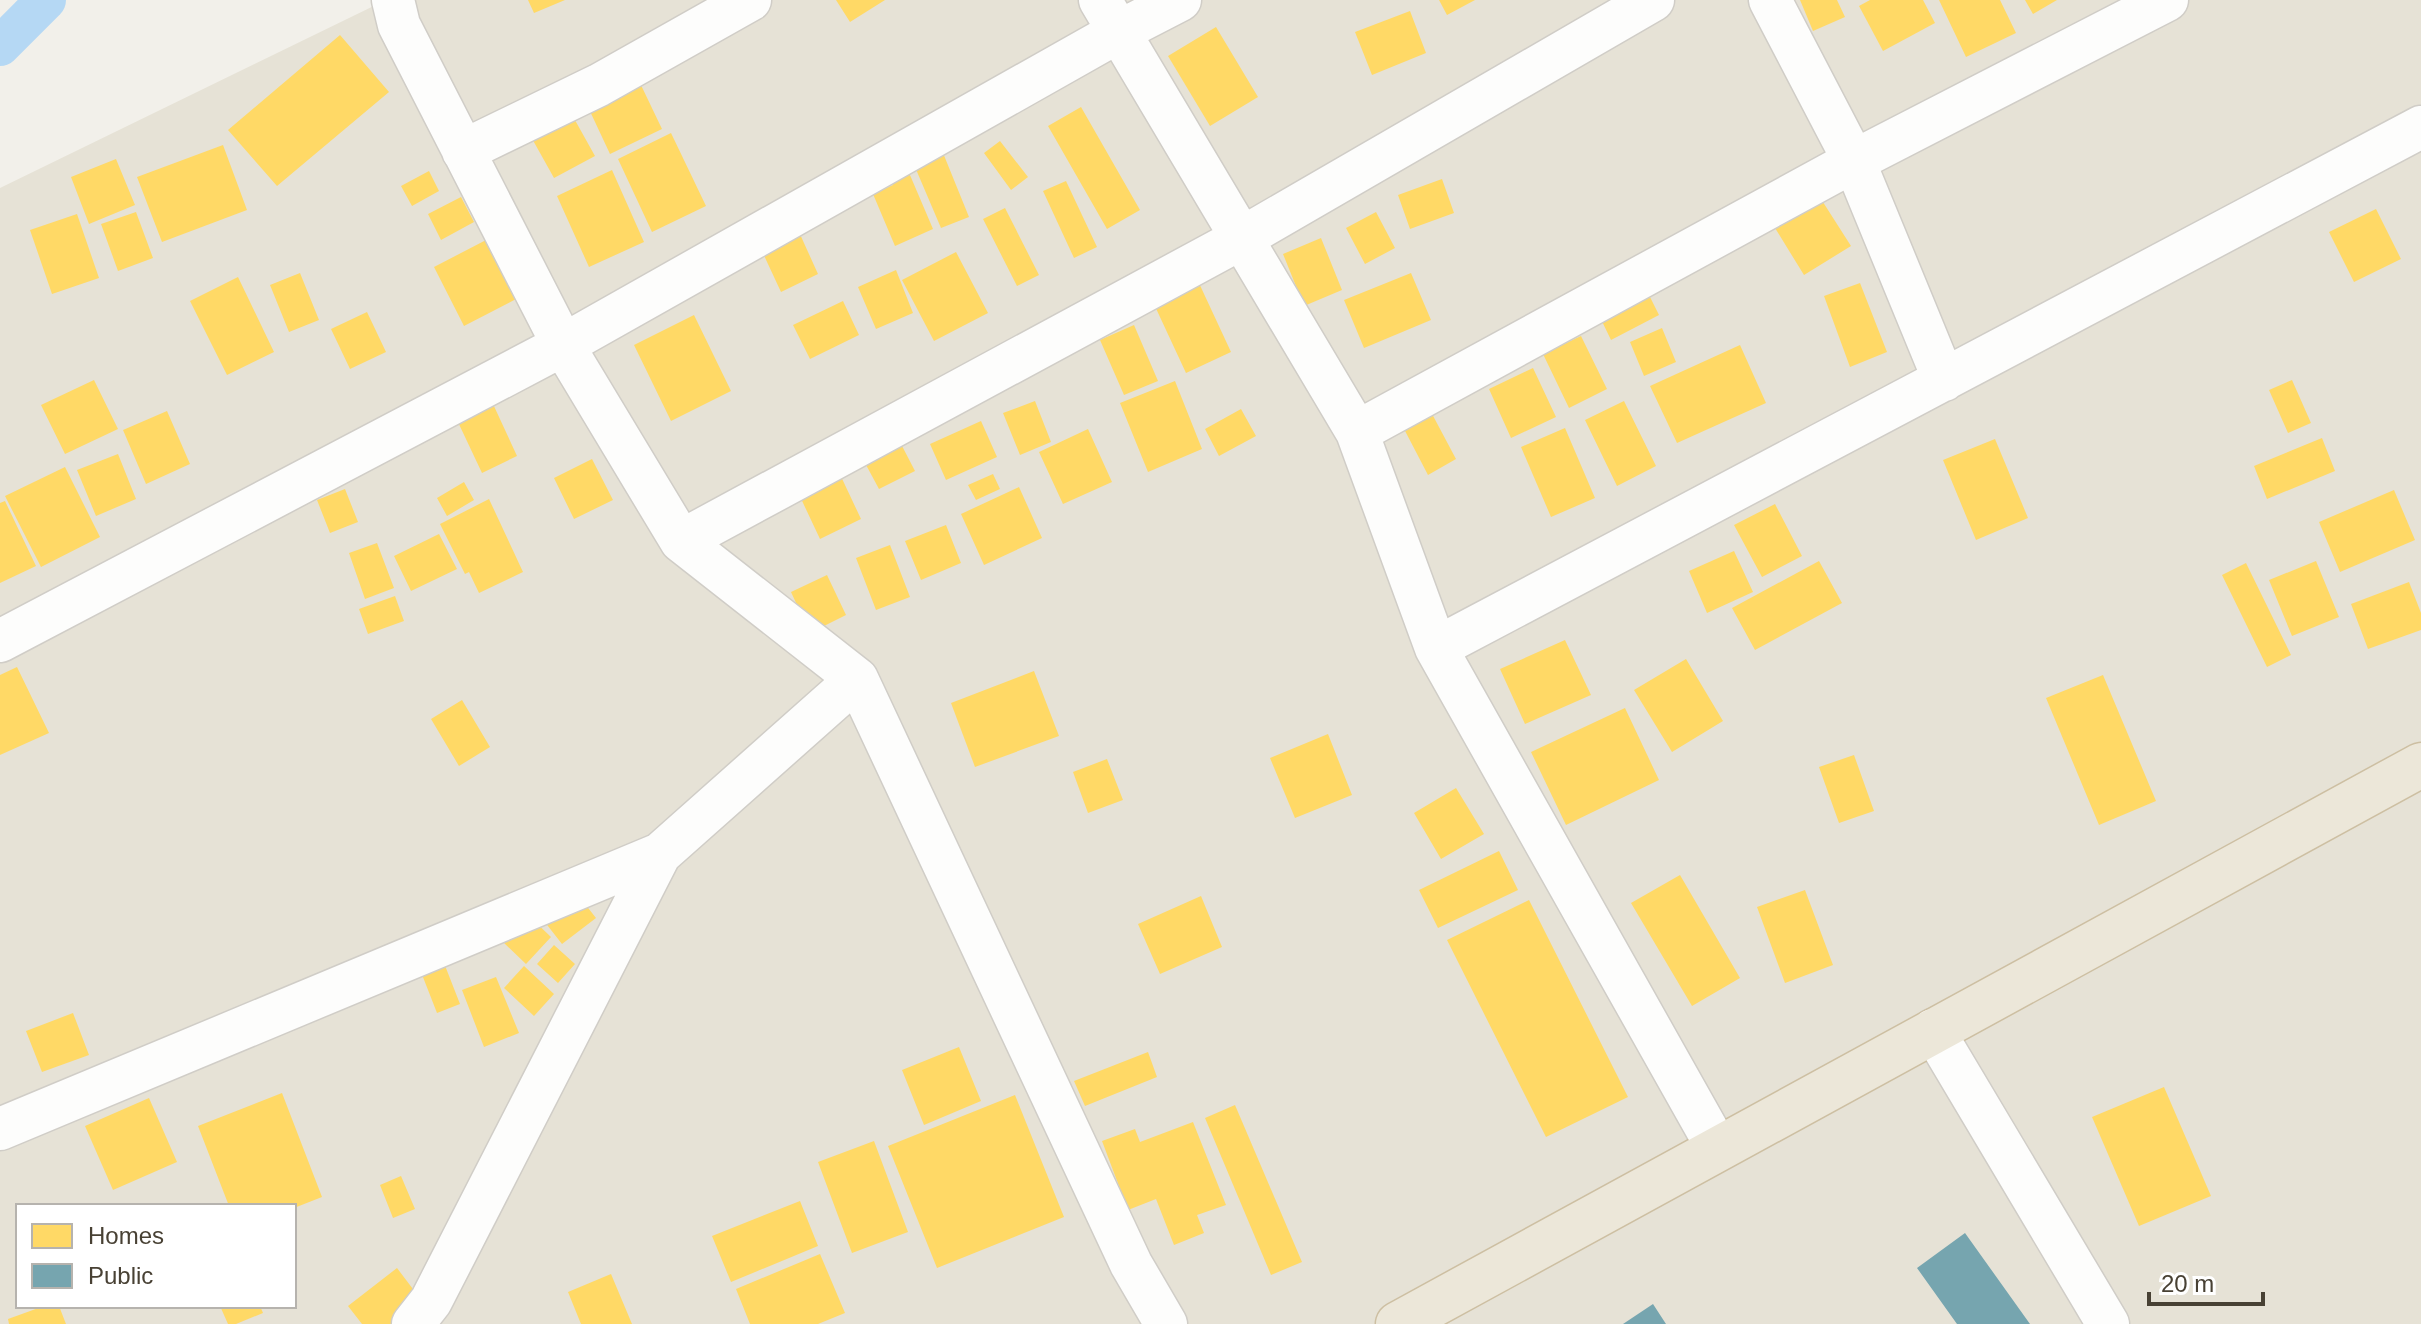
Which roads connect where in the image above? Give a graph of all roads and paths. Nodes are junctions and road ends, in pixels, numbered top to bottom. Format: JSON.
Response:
{"nodes":[{"id":1,"x":393,"y":0,"type":"edge"},
{"id":2,"x":750,"y":0,"type":"edge"},
{"id":3,"x":1180,"y":0,"type":"edge"},
{"id":4,"x":1653,"y":0,"type":"edge"},
{"id":5,"x":1770,"y":0,"type":"edge"},
{"id":6,"x":2167,"y":0,"type":"edge"},
{"id":7,"x":1109,"y":16,"type":"edge"},
{"id":8,"x":2421,"y":127,"type":"edge"},
{"id":9,"x":463,"y":151,"type":"junction"},
{"id":10,"x":1854,"y":161,"type":"junction"},
{"id":11,"x":1242,"y":238,"type":"junction"},
{"id":12,"x":563,"y":345,"type":"junction"},
{"id":13,"x":1944,"y":380,"type":"junction"},
{"id":14,"x":1357,"y":432,"type":"junction"},
{"id":15,"x":681,"y":541,"type":"junction"},
{"id":16,"x":0,"y":641,"type":"edge"},
{"id":17,"x":1436,"y":648,"type":"junction"},
{"id":18,"x":857,"y":679,"type":"junction"},
{"id":19,"x":2421,"y":765,"type":"edge"},
{"id":20,"x":660,"y":854,"type":"junction"},
{"id":21,"x":1933,"y":1030,"type":"junction"},
{"id":22,"x":0,"y":1129,"type":"edge"},
{"id":23,"x":1718,"y":1149,"type":"junction"},
{"id":24,"x":413,"y":1324,"type":"edge"},
{"id":25,"x":1166,"y":1324,"type":"edge"},
{"id":26,"x":1398,"y":1324,"type":"edge"},
{"id":27,"x":2108,"y":1324,"type":"edge"}],
"edges":[{"from":1,"to":9,"type":"street"},
{"from":2,"to":9,"type":"street"},
{"from":3,"to":7,"type":"street"},
{"from":4,"to":11,"type":"street"},
{"from":5,"to":10,"type":"street"},
{"from":6,"to":10,"type":"street"},
{"from":7,"to":11,"type":"street"},
{"from":7,"to":12,"type":"street"},
{"from":8,"to":13,"type":"street"},
{"from":9,"to":12,"type":"street"},
{"from":10,"to":13,"type":"street"},
{"from":10,"to":14,"type":"street"},
{"from":11,"to":14,"type":"street"},
{"from":11,"to":15,"type":"street"},
{"from":12,"to":15,"type":"street"},
{"from":12,"to":16,"type":"street"},
{"from":13,"to":17,"type":"street"},
{"from":14,"to":17,"type":"street"},
{"from":15,"to":18,"type":"street"},
{"from":17,"to":23,"type":"street"},
{"from":18,"to":20,"type":"street"},
{"from":18,"to":25,"type":"street"},
{"from":19,"to":21,"type":"highway"},
{"from":20,"to":22,"type":"street"},
{"from":20,"to":24,"type":"street"},
{"from":21,"to":23,"type":"highway"},
{"from":21,"to":27,"type":"street"},
{"from":23,"to":26,"type":"highway"}]}
